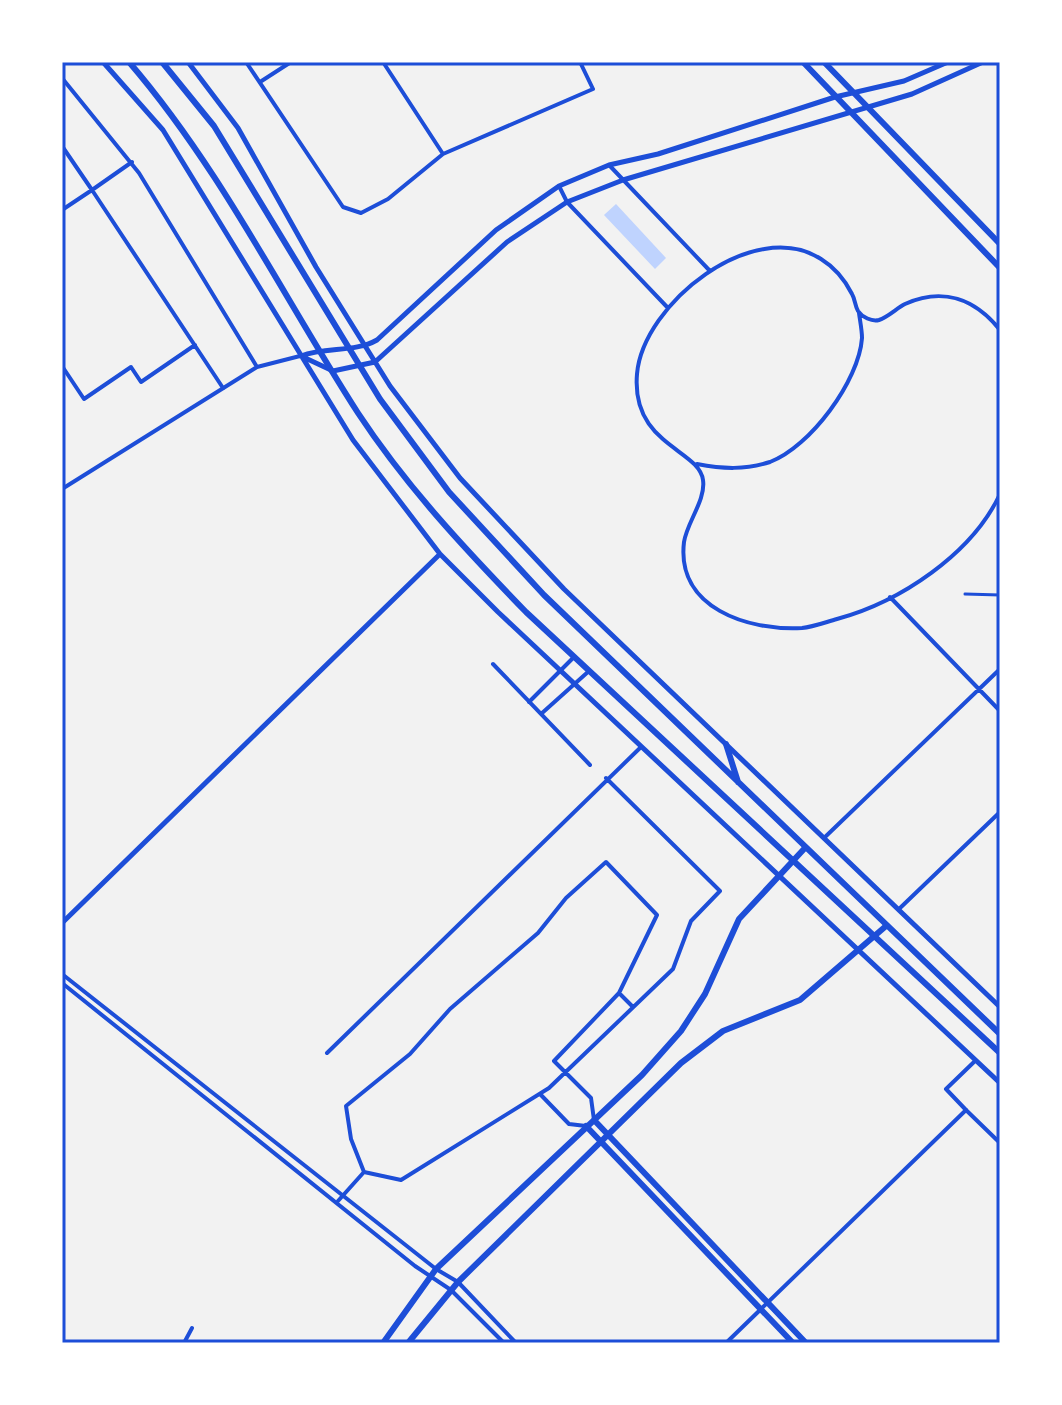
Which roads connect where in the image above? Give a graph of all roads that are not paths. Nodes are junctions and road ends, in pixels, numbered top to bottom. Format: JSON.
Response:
{"nodes":[{"id":1,"x":103,"y":62,"type":"edge"},
{"id":2,"x":129,"y":62,"type":"edge"},
{"id":3,"x":162,"y":62,"type":"edge"},
{"id":4,"x":188,"y":62,"type":"edge"},
{"id":5,"x":246,"y":62,"type":"edge"},
{"id":6,"x":291,"y":62,"type":"edge"},
{"id":7,"x":383,"y":62,"type":"edge"},
{"id":8,"x":580,"y":62,"type":"edge"},
{"id":9,"x":803,"y":62,"type":"edge"},
{"id":10,"x":824,"y":62,"type":"edge"},
{"id":11,"x":948,"y":62,"type":"edge"},
{"id":12,"x":983,"y":62,"type":"edge"},
{"id":13,"x":62,"y":78,"type":"edge"},
{"id":14,"x":260,"y":82,"type":"junction"},
{"id":15,"x":857,"y":94,"type":"junction"},
{"id":16,"x":835,"y":97,"type":"junction"},
{"id":17,"x":868,"y":108,"type":"junction"},
{"id":18,"x":849,"y":112,"type":"junction"},
{"id":19,"x":62,"y":146,"type":"edge"},
{"id":20,"x":443,"y":154,"type":"junction"},
{"id":21,"x":132,"y":162,"type":"junction"},
{"id":22,"x":609,"y":165,"type":"junction"},
{"id":23,"x":623,"y":180,"type":"junction"},
{"id":24,"x":559,"y":186,"type":"junction"},
{"id":25,"x":92,"y":190,"type":"junction"},
{"id":26,"x":567,"y":202,"type":"junction"},
{"id":27,"x":62,"y":210,"type":"edge"},
{"id":28,"x":1000,"y":244,"type":"edge"},
{"id":29,"x":1000,"y":268,"type":"edge"},
{"id":30,"x":710,"y":271,"type":"junction"},
{"id":31,"x":668,"y":308,"type":"junction"},
{"id":32,"x":858,"y":311,"type":"junction"},
{"id":33,"x":1000,"y":330,"type":"edge"},
{"id":34,"x":195,"y":345,"type":"junction"},
{"id":35,"x":365,"y":347,"type":"junction"},
{"id":36,"x":349,"y":348,"type":"junction"},
{"id":37,"x":318,"y":349,"type":"junction"},
{"id":38,"x":300,"y":356,"type":"junction"},
{"id":39,"x":375,"y":362,"type":"junction"},
{"id":40,"x":62,"y":366,"type":"edge"},
{"id":41,"x":257,"y":367,"type":"junction"},
{"id":42,"x":361,"y":368,"type":"junction"},
{"id":43,"x":333,"y":371,"type":"junction"},
{"id":44,"x":223,"y":388,"type":"junction"},
{"id":45,"x":697,"y":464,"type":"junction"},
{"id":46,"x":62,"y":489,"type":"edge"},
{"id":47,"x":1000,"y":494,"type":"edge"},
{"id":48,"x":993,"y":509,"type":"junction"},
{"id":49,"x":1000,"y":516,"type":"edge"},
{"id":50,"x":440,"y":554,"type":"junction"},
{"id":51,"x":965,"y":594,"type":"dead end"},
{"id":52,"x":998,"y":595,"type":"edge"},
{"id":53,"x":890,"y":597,"type":"junction"},
{"id":54,"x":574,"y":657,"type":"junction"},
{"id":55,"x":493,"y":664,"type":"dead end"},
{"id":56,"x":1000,"y":669,"type":"edge"},
{"id":57,"x":560,"y":671,"type":"junction"},
{"id":58,"x":589,"y":671,"type":"junction"},
{"id":59,"x":575,"y":684,"type":"junction"},
{"id":60,"x":979,"y":689,"type":"junction"},
{"id":61,"x":529,"y":702,"type":"junction"},
{"id":62,"x":1000,"y":711,"type":"edge"},
{"id":63,"x":541,"y":714,"type":"junction"},
{"id":64,"x":726,"y":744,"type":"junction"},
{"id":65,"x":641,"y":747,"type":"junction"},
{"id":66,"x":590,"y":765,"type":"dead end"},
{"id":67,"x":606,"y":778,"type":"junction"},
{"id":68,"x":739,"y":785,"type":"junction"},
{"id":69,"x":1000,"y":812,"type":"edge"},
{"id":70,"x":824,"y":838,"type":"junction"},
{"id":71,"x":804,"y":849,"type":"junction"},
{"id":72,"x":792,"y":860,"type":"junction"},
{"id":73,"x":780,"y":876,"type":"junction"},
{"id":74,"x":899,"y":909,"type":"junction"},
{"id":75,"x":62,"y":923,"type":"edge"},
{"id":76,"x":886,"y":926,"type":"junction"},
{"id":77,"x":875,"y":937,"type":"junction"},
{"id":78,"x":859,"y":951,"type":"junction"},
{"id":79,"x":62,"y":974,"type":"edge"},
{"id":80,"x":62,"y":983,"type":"edge"},
{"id":81,"x":619,"y":993,"type":"junction"},
{"id":82,"x":633,"y":1007,"type":"junction"},
{"id":83,"x":1000,"y":1007,"type":"edge"},
{"id":84,"x":1000,"y":1034,"type":"edge"},
{"id":85,"x":327,"y":1053,"type":"dead end"},
{"id":86,"x":1000,"y":1053,"type":"edge"},
{"id":87,"x":976,"y":1060,"type":"junction"},
{"id":88,"x":565,"y":1072,"type":"junction"},
{"id":89,"x":1000,"y":1083,"type":"edge"},
{"id":90,"x":540,"y":1094,"type":"junction"},
{"id":91,"x":966,"y":1110,"type":"junction"},
{"id":92,"x":594,"y":1120,"type":"junction"},
{"id":93,"x":586,"y":1126,"type":"junction"},
{"id":94,"x":605,"y":1140,"type":"junction"},
{"id":95,"x":1000,"y":1143,"type":"edge"},
{"id":96,"x":364,"y":1172,"type":"junction"},
{"id":97,"x":345,"y":1194,"type":"junction"},
{"id":98,"x":338,"y":1201,"type":"junction"},
{"id":99,"x":436,"y":1269,"type":"junction"},
{"id":100,"x":430,"y":1277,"type":"junction"},
{"id":101,"x":458,"y":1282,"type":"junction"},
{"id":102,"x":451,"y":1290,"type":"junction"},
{"id":103,"x":764,"y":1308,"type":"junction"},
{"id":104,"x":192,"y":1328,"type":"dead end"},
{"id":105,"x":184,"y":1343,"type":"edge"},
{"id":106,"x":383,"y":1343,"type":"edge"},
{"id":107,"x":408,"y":1343,"type":"edge"},
{"id":108,"x":504,"y":1343,"type":"edge"},
{"id":109,"x":516,"y":1343,"type":"edge"},
{"id":110,"x":726,"y":1343,"type":"edge"},
{"id":111,"x":793,"y":1343,"type":"edge"},
{"id":112,"x":806,"y":1343,"type":"edge"}],
"edges":[{"from":1,"to":38,"type":"main road"},
{"from":2,"to":37,"type":"main road"},
{"from":3,"to":36,"type":"main road"},
{"from":4,"to":35,"type":"main road"},
{"from":5,"to":14,"type":"street"},
{"from":6,"to":14,"type":"street"},
{"from":7,"to":20,"type":"street"},
{"from":8,"to":20,"type":"street"},
{"from":9,"to":16,"type":"main road"},
{"from":10,"to":15,"type":"main road"},
{"from":11,"to":15,"type":"main road"},
{"from":12,"to":17,"type":"main road"},
{"from":13,"to":21,"type":"street"},
{"from":14,"to":20,"type":"street"},
{"from":15,"to":16,"type":"main road"},
{"from":15,"to":17,"type":"main road"},
{"from":16,"to":18,"type":"main road"},
{"from":16,"to":22,"type":"main road"},
{"from":17,"to":18,"type":"main road"},
{"from":17,"to":28,"type":"main road"},
{"from":18,"to":23,"type":"main road"},
{"from":18,"to":29,"type":"main road"},
{"from":19,"to":25,"type":"street"},
{"from":21,"to":25,"type":"street"},
{"from":21,"to":41,"type":"street"},
{"from":22,"to":23,"type":"street"},
{"from":22,"to":24,"type":"main road"},
{"from":23,"to":26,"type":"main road"},
{"from":23,"to":30,"type":"street"},
{"from":24,"to":26,"type":"street"},
{"from":24,"to":35,"type":"main road"},
{"from":25,"to":27,"type":"street"},
{"from":25,"to":34,"type":"street"},
{"from":26,"to":31,"type":"street"},
{"from":26,"to":39,"type":"main road"},
{"from":30,"to":31,"type":"street"},
{"from":30,"to":32,"type":"street"},
{"from":31,"to":45,"type":"street"},
{"from":32,"to":33,"type":"street"},
{"from":32,"to":45,"type":"street"},
{"from":34,"to":40,"type":"street"},
{"from":34,"to":44,"type":"street"},
{"from":35,"to":36,"type":"main road"},
{"from":35,"to":39,"type":"main road"},
{"from":36,"to":37,"type":"main road"},
{"from":36,"to":42,"type":"main road"},
{"from":37,"to":38,"type":"main road"},
{"from":37,"to":43,"type":"main road"},
{"from":38,"to":41,"type":"street"},
{"from":38,"to":43,"type":"main road"},
{"from":38,"to":50,"type":"main road"},
{"from":39,"to":42,"type":"main road"},
{"from":39,"to":64,"type":"main road"},
{"from":41,"to":44,"type":"street"},
{"from":42,"to":43,"type":"main road"},
{"from":42,"to":68,"type":"main road"},
{"from":43,"to":54,"type":"main road"},
{"from":44,"to":46,"type":"street"},
{"from":45,"to":53,"type":"street"},
{"from":47,"to":48,"type":"street"},
{"from":48,"to":49,"type":"street"},
{"from":48,"to":53,"type":"street"},
{"from":50,"to":57,"type":"main road"},
{"from":50,"to":75,"type":"main road"},
{"from":51,"to":52,"type":"street"},
{"from":53,"to":60,"type":"street"},
{"from":54,"to":57,"type":"street"},
{"from":54,"to":58,"type":"main road"},
{"from":55,"to":61,"type":"street"},
{"from":56,"to":60,"type":"street"},
{"from":57,"to":59,"type":"main road"},
{"from":57,"to":61,"type":"street"},
{"from":58,"to":59,"type":"street"},
{"from":58,"to":72,"type":"main road"},
{"from":59,"to":63,"type":"street"},
{"from":59,"to":65,"type":"main road"},
{"from":60,"to":62,"type":"street"},
{"from":60,"to":70,"type":"street"},
{"from":61,"to":63,"type":"street"},
{"from":63,"to":66,"type":"street"},
{"from":64,"to":68,"type":"main road"},
{"from":64,"to":70,"type":"main road"},
{"from":65,"to":67,"type":"street"},
{"from":65,"to":73,"type":"main road"},
{"from":67,"to":82,"type":"street"},
{"from":67,"to":85,"type":"street"},
{"from":68,"to":71,"type":"main road"},
{"from":69,"to":74,"type":"street"},
{"from":70,"to":74,"type":"main road"},
{"from":71,"to":72,"type":"main road"},
{"from":71,"to":76,"type":"main road"},
{"from":72,"to":73,"type":"main road"},
{"from":72,"to":77,"type":"main road"},
{"from":73,"to":78,"type":"main road"},
{"from":73,"to":92,"type":"main road"},
{"from":74,"to":83,"type":"main road"},
{"from":76,"to":77,"type":"main road"},
{"from":76,"to":84,"type":"main road"},
{"from":77,"to":78,"type":"main road"},
{"from":77,"to":86,"type":"main road"},
{"from":78,"to":87,"type":"main road"},
{"from":78,"to":94,"type":"main road"},
{"from":79,"to":97,"type":"street"},
{"from":80,"to":98,"type":"street"},
{"from":81,"to":82,"type":"street"},
{"from":81,"to":88,"type":"street"},
{"from":81,"to":96,"type":"street"},
{"from":82,"to":88,"type":"street"},
{"from":87,"to":89,"type":"main road"},
{"from":87,"to":91,"type":"street"},
{"from":88,"to":90,"type":"street"},
{"from":88,"to":92,"type":"street"},
{"from":90,"to":93,"type":"street"},
{"from":90,"to":96,"type":"street"},
{"from":91,"to":95,"type":"street"},
{"from":91,"to":103,"type":"street"},
{"from":92,"to":93,"type":"main road"},
{"from":92,"to":94,"type":"main road"},
{"from":93,"to":94,"type":"main road"},
{"from":93,"to":99,"type":"main road"},
{"from":94,"to":101,"type":"main road"},
{"from":94,"to":103,"type":"main road"},
{"from":96,"to":97,"type":"street"},
{"from":97,"to":98,"type":"street"},
{"from":97,"to":99,"type":"street"},
{"from":98,"to":100,"type":"street"},
{"from":99,"to":100,"type":"main road"},
{"from":99,"to":101,"type":"street"},
{"from":100,"to":102,"type":"street"},
{"from":100,"to":106,"type":"main road"},
{"from":101,"to":102,"type":"main road"},
{"from":101,"to":109,"type":"street"},
{"from":102,"to":107,"type":"main road"},
{"from":102,"to":108,"type":"street"},
{"from":103,"to":110,"type":"street"},
{"from":103,"to":111,"type":"main road"},
{"from":103,"to":112,"type":"main road"},
{"from":104,"to":105,"type":"street"}]}
